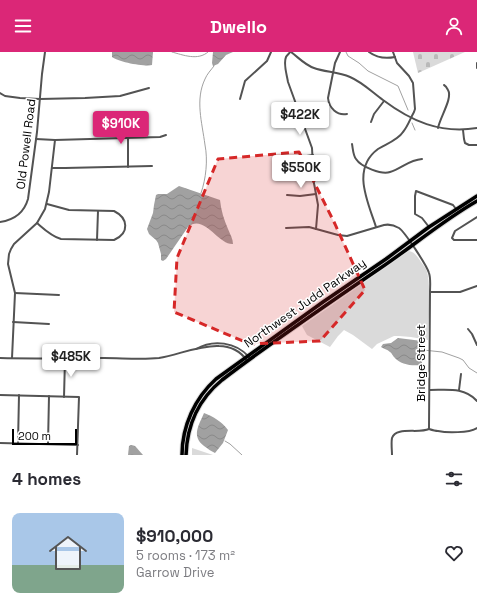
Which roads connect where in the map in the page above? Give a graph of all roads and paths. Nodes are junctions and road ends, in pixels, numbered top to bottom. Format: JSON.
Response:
{"nodes":[{"id":1,"x":45,"y":52,"type":"edge"},
{"id":2,"x":271,"y":52,"type":"edge"},
{"id":3,"x":291,"y":52,"type":"edge"},
{"id":4,"x":340,"y":52,"type":"edge"},
{"id":5,"x":369,"y":52,"type":"edge"},
{"id":6,"x":393,"y":52,"type":"edge"},
{"id":7,"x":395,"y":57,"type":"junction"},
{"id":8,"x":477,"y":63,"type":"edge"},
{"id":9,"x":477,"y":68,"type":"edge"},
{"id":10,"x":333,"y":72,"type":"junction"},
{"id":11,"x":444,"y":84,"type":"dead end"},
{"id":12,"x":149,"y":88,"type":"dead end"},
{"id":13,"x":0,"y":93,"type":"edge"},
{"id":14,"x":40,"y":99,"type":"junction"},
{"id":15,"x":240,"y":99,"type":"dead end"},
{"id":16,"x":384,"y":101,"type":"junction"},
{"id":17,"x":347,"y":114,"type":"dead end"},
{"id":18,"x":410,"y":118,"type":"junction"},
{"id":19,"x":371,"y":122,"type":"dead end"},
{"id":20,"x":128,"y":123,"type":"dead end"},
{"id":21,"x":303,"y":124,"type":"junction"},
{"id":22,"x":286,"y":126,"type":"dead end"},
{"id":23,"x":438,"y":128,"type":"junction"},
{"id":24,"x":477,"y":128,"type":"edge"},
{"id":25,"x":463,"y":130,"type":"junction"},
{"id":26,"x":166,"y":135,"type":"dead end"},
{"id":27,"x":36,"y":138,"type":"junction"},
{"id":28,"x":128,"y":138,"type":"junction"},
{"id":29,"x":55,"y":140,"type":"junction"},
{"id":30,"x":352,"y":144,"type":"dead end"},
{"id":31,"x":477,"y":145,"type":"edge"},
{"id":32,"x":313,"y":155,"type":"junction"},
{"id":33,"x":422,"y":159,"type":"dead end"},
{"id":34,"x":288,"y":160,"type":"dead end"},
{"id":35,"x":152,"y":166,"type":"dead end"},
{"id":36,"x":365,"y":166,"type":"junction"},
{"id":37,"x":128,"y":167,"type":"junction"},
{"id":38,"x":52,"y":168,"type":"junction"},
{"id":39,"x":316,"y":194,"type":"junction"},
{"id":40,"x":287,"y":195,"type":"dead end"},
{"id":41,"x":477,"y":196,"type":"edge"},
{"id":42,"x":477,"y":201,"type":"edge"},
{"id":43,"x":47,"y":204,"type":"junction"},
{"id":44,"x":456,"y":209,"type":"junction"},
{"id":45,"x":98,"y":211,"type":"junction"},
{"id":46,"x":477,"y":218,"type":"edge"},
{"id":47,"x":0,"y":222,"type":"edge"},
{"id":48,"x":37,"y":223,"type":"junction"},
{"id":49,"x":376,"y":227,"type":"junction"},
{"id":50,"x":429,"y":227,"type":"junction"},
{"id":51,"x":286,"y":228,"type":"dead end"},
{"id":52,"x":316,"y":229,"type":"junction"},
{"id":53,"x":97,"y":240,"type":"junction"},
{"id":54,"x":477,"y":240,"type":"edge"},
{"id":55,"x":411,"y":243,"type":"junction"},
{"id":56,"x":477,"y":286,"type":"edge"},
{"id":57,"x":430,"y":292,"type":"junction"},
{"id":58,"x":14,"y":293,"type":"junction"},
{"id":59,"x":59,"y":295,"type":"dead end"},
{"id":60,"x":13,"y":322,"type":"junction"},
{"id":61,"x":49,"y":324,"type":"dead end"},
{"id":62,"x":468,"y":329,"type":"dead end"},
{"id":63,"x":477,"y":345,"type":"edge"},
{"id":64,"x":0,"y":358,"type":"edge"},
{"id":65,"x":12,"y":358,"type":"junction"},
{"id":66,"x":248,"y":358,"type":"junction"},
{"id":67,"x":65,"y":359,"type":"junction"},
{"id":68,"x":461,"y":374,"type":"dead end"},
{"id":69,"x":430,"y":390,"type":"junction"},
{"id":70,"x":459,"y":390,"type":"junction"},
{"id":71,"x":0,"y":395,"type":"edge"},
{"id":72,"x":19,"y":395,"type":"junction"},
{"id":73,"x":49,"y":396,"type":"junction"},
{"id":74,"x":64,"y":397,"type":"junction"},
{"id":75,"x":477,"y":401,"type":"edge"},
{"id":76,"x":429,"y":428,"type":"junction"},
{"id":77,"x":477,"y":428,"type":"edge"},
{"id":78,"x":0,"y":443,"type":"edge"},
{"id":79,"x":18,"y":443,"type":"junction"},
{"id":80,"x":48,"y":444,"type":"junction"},
{"id":81,"x":78,"y":445,"type":"junction"},
{"id":82,"x":77,"y":455,"type":"edge"},
{"id":83,"x":182,"y":455,"type":"edge"},
{"id":84,"x":186,"y":455,"type":"edge"},
{"id":85,"x":392,"y":455,"type":"edge"}],
"edges":[{"from":1,"to":14,"type":"street","name":"Old Powell Road"},
{"from":2,"to":15,"type":"street"},
{"from":3,"to":10,"type":"street"},
{"from":3,"to":21,"type":"street"},
{"from":4,"to":10,"type":"street"},
{"from":5,"to":7,"type":"street"},
{"from":6,"to":7,"type":"street"},
{"from":7,"to":18,"type":"street"},
{"from":8,"to":9,"type":"street"},
{"from":10,"to":16,"type":"street"},
{"from":10,"to":17,"type":"street"},
{"from":11,"to":23,"type":"street"},
{"from":12,"to":14,"type":"street"},
{"from":13,"to":14,"type":"street"},
{"from":14,"to":27,"type":"street","name":"Old Powell Road"},
{"from":16,"to":18,"type":"street"},
{"from":16,"to":19,"type":"street"},
{"from":18,"to":23,"type":"street"},
{"from":18,"to":36,"type":"street"},
{"from":20,"to":28,"type":"street"},
{"from":21,"to":22,"type":"street"},
{"from":21,"to":32,"type":"street"},
{"from":23,"to":25,"type":"street"},
{"from":24,"to":25,"type":"street"},
{"from":25,"to":31,"type":"street"},
{"from":26,"to":28,"type":"street"},
{"from":27,"to":29,"type":"street"},
{"from":27,"to":47,"type":"street","name":"Old Powell Road"},
{"from":28,"to":29,"type":"street"},
{"from":28,"to":37,"type":"street"},
{"from":29,"to":38,"type":"street"},
{"from":30,"to":36,"type":"street"},
{"from":32,"to":34,"type":"street"},
{"from":32,"to":39,"type":"street"},
{"from":33,"to":36,"type":"street"},
{"from":35,"to":37,"type":"street"},
{"from":36,"to":49,"type":"street"},
{"from":37,"to":38,"type":"street"},
{"from":38,"to":43,"type":"street"},
{"from":39,"to":40,"type":"street"},
{"from":39,"to":52,"type":"street"},
{"from":41,"to":44,"type":"highway","name":"Northwest Judd Parkway"},
{"from":42,"to":55,"type":"highway","name":"Northwest Judd Parkway"},
{"from":43,"to":45,"type":"street"},
{"from":43,"to":48,"type":"street"},
{"from":44,"to":50,"type":"highway","name":"Northwest Judd Parkway"},
{"from":44,"to":50,"type":"street"},
{"from":45,"to":53,"type":"street"},
{"from":45,"to":53,"type":"street"},
{"from":46,"to":54,"type":"street"},
{"from":48,"to":53,"type":"street"},
{"from":48,"to":58,"type":"street"},
{"from":49,"to":52,"type":"street","name":"Bridge Street"},
{"from":49,"to":55,"type":"street","name":"Bridge Street"},
{"from":50,"to":55,"type":"highway","name":"Northwest Judd Parkway"},
{"from":51,"to":52,"type":"street","name":"Bridge Street"},
{"from":55,"to":57,"type":"street","name":"Bridge Street"},
{"from":55,"to":66,"type":"highway","name":"Northwest Judd Parkway"},
{"from":56,"to":57,"type":"street"},
{"from":57,"to":69,"type":"street","name":"Bridge Street"},
{"from":58,"to":59,"type":"street"},
{"from":58,"to":60,"type":"street"},
{"from":60,"to":61,"type":"street"},
{"from":60,"to":65,"type":"street"},
{"from":62,"to":63,"type":"street"},
{"from":64,"to":65,"type":"street"},
{"from":65,"to":67,"type":"street"},
{"from":66,"to":67,"type":"street"},
{"from":66,"to":83,"type":"highway","name":"Northwest Judd Parkway"},
{"from":66,"to":84,"type":"highway","name":"Northwest Judd Parkway"},
{"from":67,"to":74,"type":"street"},
{"from":68,"to":70,"type":"street"},
{"from":69,"to":70,"type":"street"},
{"from":69,"to":76,"type":"street","name":"Bridge Street"},
{"from":70,"to":75,"type":"street"},
{"from":71,"to":72,"type":"street"},
{"from":72,"to":73,"type":"street"},
{"from":72,"to":79,"type":"street"},
{"from":73,"to":74,"type":"street"},
{"from":73,"to":80,"type":"street"},
{"from":74,"to":81,"type":"street"},
{"from":76,"to":77,"type":"street"},
{"from":76,"to":85,"type":"street"},
{"from":78,"to":79,"type":"street"},
{"from":79,"to":80,"type":"street"},
{"from":80,"to":81,"type":"street"},
{"from":81,"to":82,"type":"street"}]}
